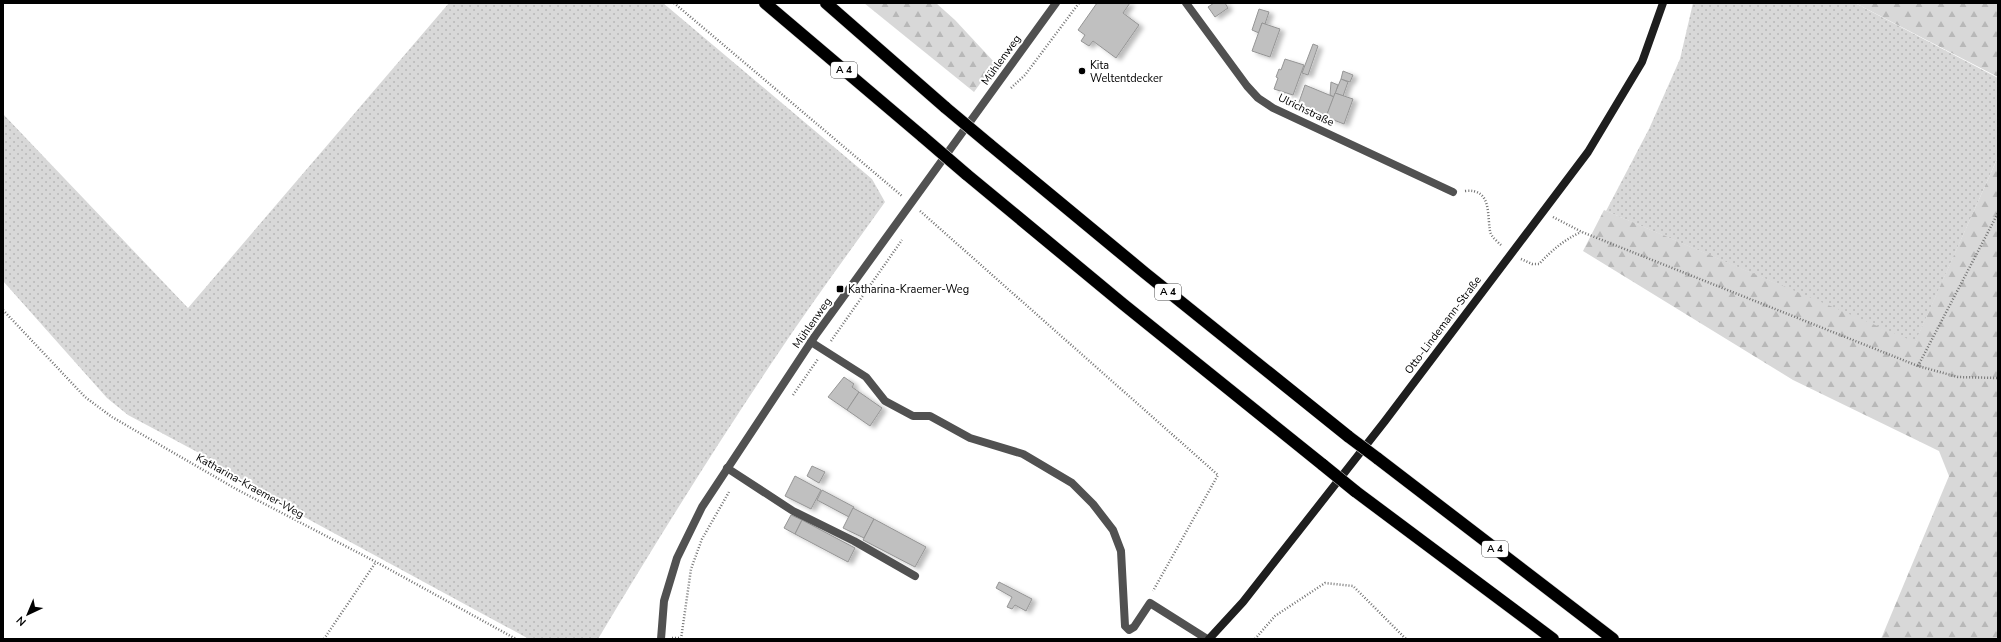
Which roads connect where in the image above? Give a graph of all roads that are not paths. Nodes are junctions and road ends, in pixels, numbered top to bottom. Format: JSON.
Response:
{"nodes":[{"id":1,"x":765,"y":3,"type":"edge"},
{"id":2,"x":826,"y":3,"type":"edge"},
{"id":3,"x":1056,"y":3,"type":"edge"},
{"id":4,"x":1186,"y":3,"type":"edge"},
{"id":5,"x":1663,"y":3,"type":"edge"},
{"id":6,"x":1453,"y":192,"type":"road end"},
{"id":7,"x":811,"y":342,"type":"junction"},
{"id":8,"x":728,"y":468,"type":"junction"},
{"id":9,"x":915,"y":576,"type":"dead end"},
{"id":10,"x":661,"y":639,"type":"edge"},
{"id":11,"x":1208,"y":639,"type":"edge"},
{"id":12,"x":1553,"y":639,"type":"edge"},
{"id":13,"x":1613,"y":639,"type":"edge"}],
"edges":[{"from":1,"to":12,"type":"highway","number":"A 4","bridge":true},
{"from":2,"to":13,"type":"highway","number":"A 4","bridge":true},
{"from":3,"to":7,"type":"street","name":"Mühlenweg"},
{"from":4,"to":6,"type":"street","name":"Ulrichstraße"},
{"from":5,"to":11,"type":"street","name":"Otto-Lindemann-Straße"},
{"from":7,"to":8,"type":"street","name":"Mühlenweg"},
{"from":7,"to":11,"type":"street"},
{"from":8,"to":9,"type":"street"},
{"from":8,"to":10,"type":"street","name":"Mühlenweg"}]}
